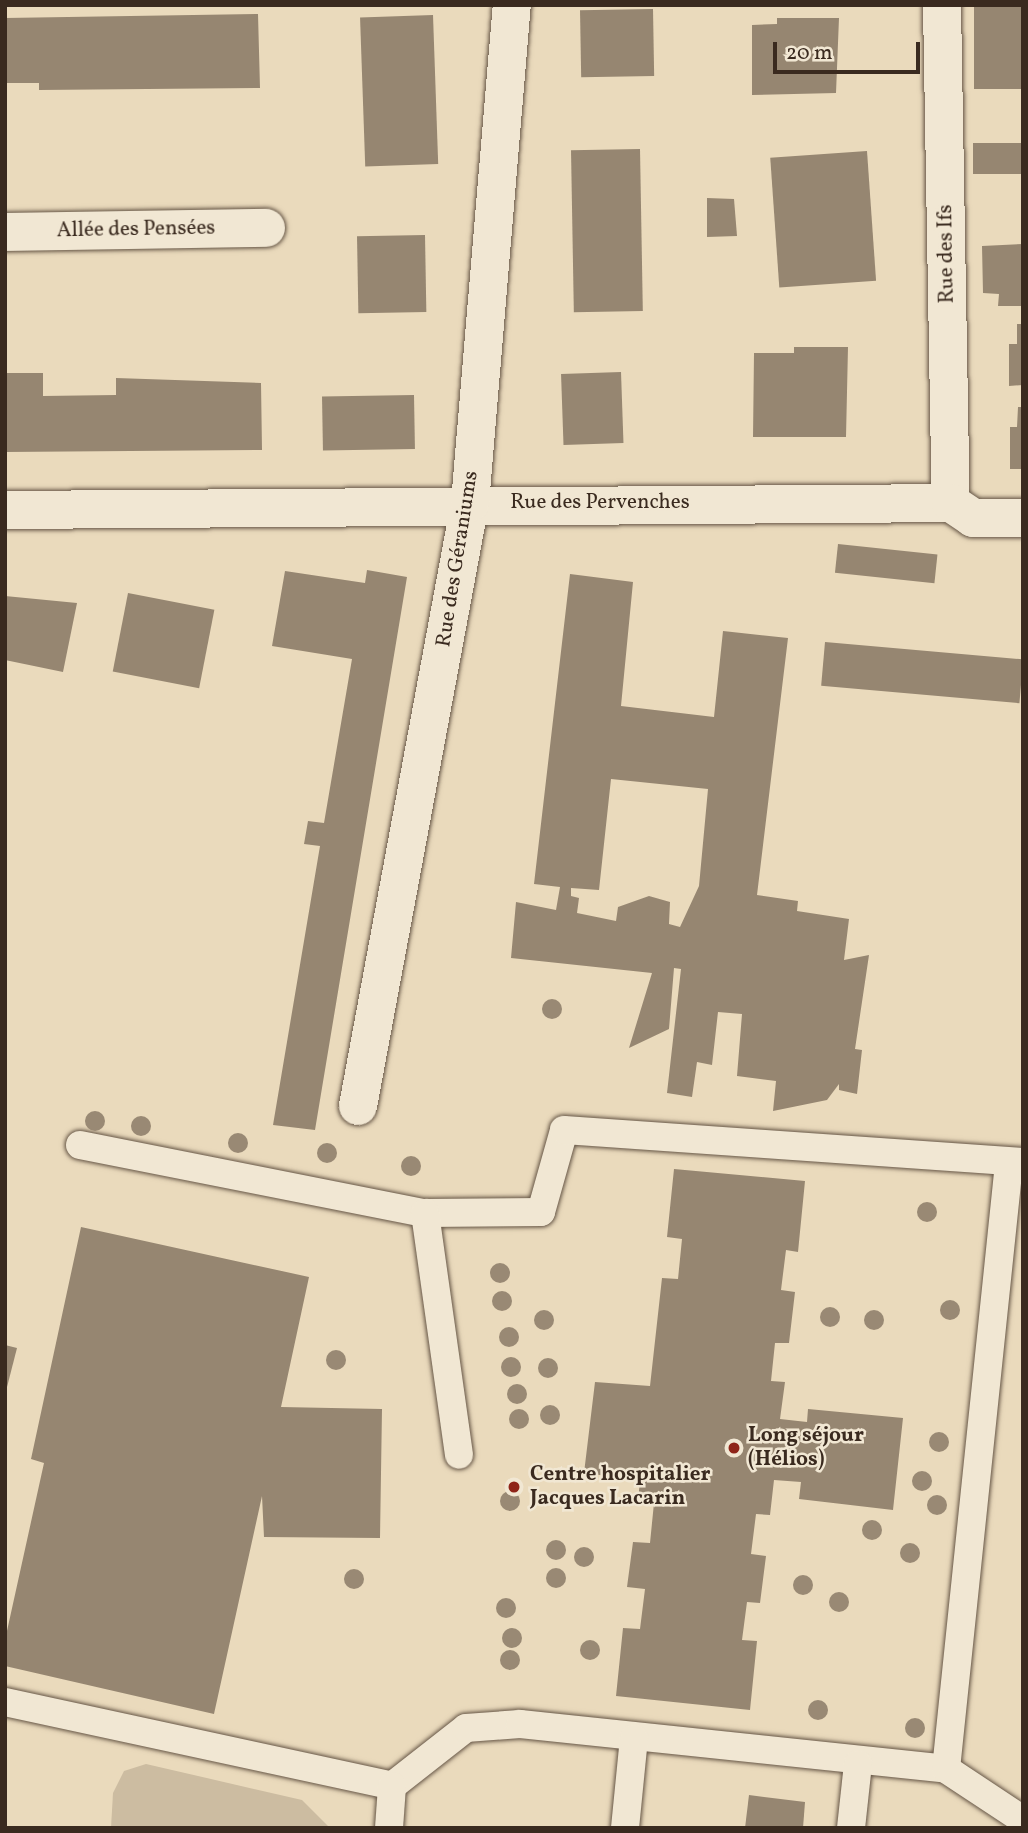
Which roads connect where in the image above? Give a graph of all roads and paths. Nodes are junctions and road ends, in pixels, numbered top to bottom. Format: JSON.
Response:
{"nodes":[{"id":1,"x":512,"y":5,"type":"edge"},
{"id":2,"x":942,"y":5,"type":"edge"},
{"id":3,"x":267,"y":228,"type":"dead end"},
{"id":4,"x":5,"y":232,"type":"edge"},
{"id":5,"x":470,"y":503,"type":"junction"},
{"id":6,"x":951,"y":503,"type":"junction"},
{"id":7,"x":5,"y":510,"type":"edge"},
{"id":8,"x":1023,"y":518,"type":"edge"},
{"id":9,"x":358,"y":1106,"type":"dead end"},
{"id":10,"x":80,"y":1145,"type":"dead end"},
{"id":11,"x":1016,"y":1162,"type":"edge"},
{"id":12,"x":425,"y":1213,"type":"junction"},
{"id":13,"x":459,"y":1455,"type":"dead end"},
{"id":14,"x":5,"y":1702,"type":"edge"},
{"id":15,"x":634,"y":1738,"type":"junction"},
{"id":16,"x":858,"y":1765,"type":"junction"},
{"id":17,"x":946,"y":1769,"type":"junction"},
{"id":18,"x":392,"y":1786,"type":"junction"},
{"id":19,"x":1020,"y":1816,"type":"edge"},
{"id":20,"x":389,"y":1828,"type":"edge"},
{"id":21,"x":625,"y":1828,"type":"edge"},
{"id":22,"x":851,"y":1828,"type":"edge"}],
"edges":[{"from":1,"to":5,"type":"street","name":"Rue des Géraniums"},
{"from":2,"to":6,"type":"street","name":"Rue des Ifs"},
{"from":3,"to":4,"type":"street","name":"Allée des Pensées"},
{"from":5,"to":6,"type":"street","name":"Rue des Pervenches"},
{"from":5,"to":7,"type":"street","name":"Rue des Pervenches"},
{"from":5,"to":9,"type":"street","name":"Rue des Géraniums"},
{"from":6,"to":8,"type":"street","name":"Rue des Pervenches"},
{"from":10,"to":12,"type":"lane"},
{"from":11,"to":12,"type":"lane"},
{"from":11,"to":17,"type":"lane"},
{"from":12,"to":13,"type":"lane"},
{"from":14,"to":18,"type":"lane"},
{"from":15,"to":16,"type":"lane"},
{"from":15,"to":18,"type":"lane"},
{"from":15,"to":21,"type":"lane"},
{"from":16,"to":17,"type":"lane"},
{"from":16,"to":22,"type":"lane"},
{"from":17,"to":19,"type":"lane"},
{"from":18,"to":20,"type":"lane"}]}
